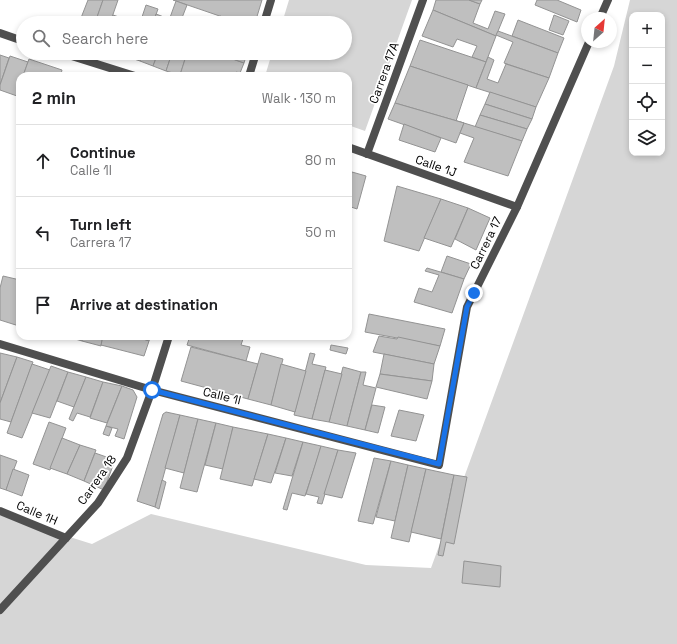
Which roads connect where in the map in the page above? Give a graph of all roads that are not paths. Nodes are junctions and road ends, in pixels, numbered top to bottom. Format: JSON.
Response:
{"nodes":[{"id":1,"x":271,"y":0,"type":"edge"},
{"id":2,"x":423,"y":0,"type":"edge"},
{"id":3,"x":598,"y":0,"type":"edge"},
{"id":4,"x":607,"y":1,"type":"edge"},
{"id":5,"x":602,"y":12,"type":"edge"},
{"id":6,"x":266,"y":16,"type":"edge"},
{"id":7,"x":0,"y":33,"type":"edge"},
{"id":8,"x":16,"y":39,"type":"edge"},
{"id":9,"x":586,"y":48,"type":"edge"},
{"id":10,"x":84,"y":60,"type":"edge"},
{"id":11,"x":254,"y":60,"type":"edge"},
{"id":12,"x":122,"y":72,"type":"edge"},
{"id":13,"x":250,"y":72,"type":"edge"},
{"id":14,"x":352,"y":148,"type":"edge"},
{"id":15,"x":367,"y":154,"type":"junction"},
{"id":16,"x":517,"y":207,"type":"junction"},
{"id":17,"x":168,"y":340,"type":"edge"},
{"id":18,"x":0,"y":344,"type":"edge"},
{"id":19,"x":152,"y":390,"type":"junction"},
{"id":20,"x":439,"y":464,"type":"joint"},
{"id":21,"x":0,"y":511,"type":"edge"},
{"id":22,"x":66,"y":538,"type":"junction"},
{"id":23,"x":0,"y":610,"type":"edge"}],
"edges":[{"from":1,"to":6,"type":"street"},
{"from":2,"to":15,"type":"street","name":"Carrera 17A"},
{"from":3,"to":4,"type":"street"},
{"from":4,"to":5,"type":"street"},
{"from":7,"to":8,"type":"street"},
{"from":9,"to":16,"type":"street","name":"Carrera 17"},
{"from":10,"to":12,"type":"street"},
{"from":11,"to":13,"type":"street"},
{"from":14,"to":15,"type":"street","name":"Calle 1J"},
{"from":15,"to":16,"type":"street","name":"Calle 1J"},
{"from":16,"to":20,"type":"street","name":"Carrera 17"},
{"from":17,"to":19,"type":"street","name":"Carrera 18"},
{"from":18,"to":19,"type":"street","name":"Calle 1I"},
{"from":19,"to":20,"type":"street","name":"Calle 1I"},
{"from":19,"to":22,"type":"street","name":"Carrera 18"},
{"from":21,"to":22,"type":"street","name":"Calle 1H"},
{"from":22,"to":23,"type":"street","name":"Carrera 18"}]}
